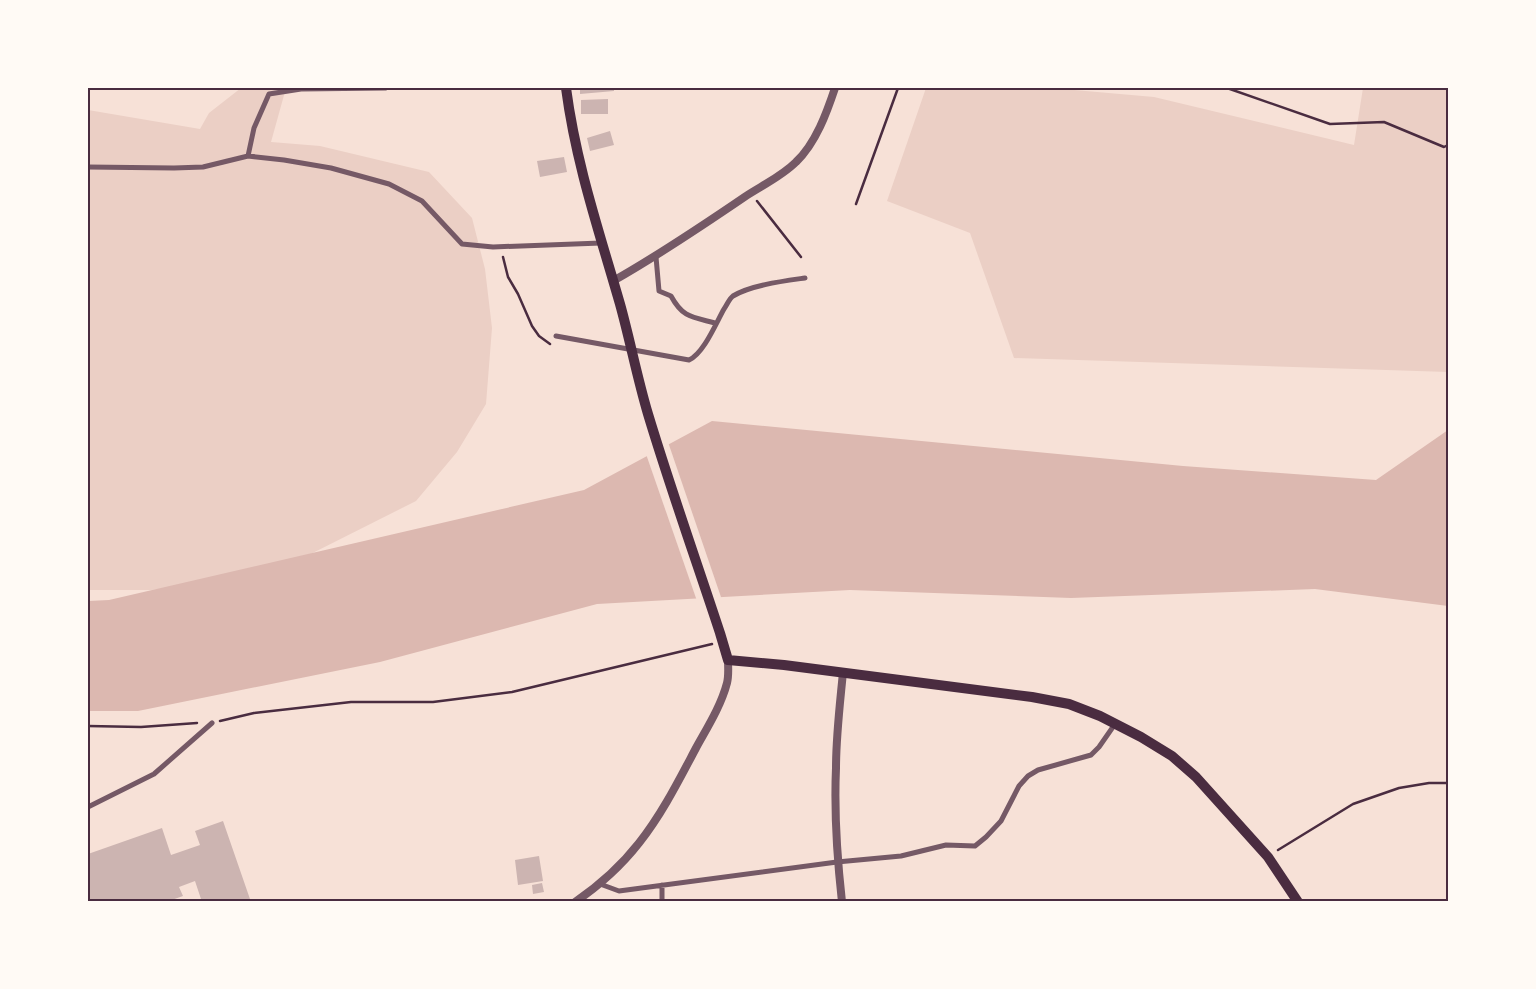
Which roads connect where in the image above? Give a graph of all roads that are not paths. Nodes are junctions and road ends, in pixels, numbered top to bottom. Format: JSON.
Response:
{"nodes":[{"id":1,"x":370,"y":88,"type":"edge"},
{"id":2,"x":386,"y":88,"type":"edge"},
{"id":3,"x":566,"y":88,"type":"edge"},
{"id":4,"x":835,"y":88,"type":"edge"},
{"id":5,"x":248,"y":156,"type":"junction"},
{"id":6,"x":88,"y":167,"type":"edge"},
{"id":7,"x":601,"y":243,"type":"junction"},
{"id":8,"x":656,"y":257,"type":"junction"},
{"id":9,"x":805,"y":278,"type":"dead end"},
{"id":10,"x":614,"y":281,"type":"junction"},
{"id":11,"x":715,"y":323,"type":"junction"},
{"id":12,"x":556,"y":336,"type":"road end"},
{"id":13,"x":728,"y":660,"type":"junction"},
{"id":14,"x":843,"y":672,"type":"junction"},
{"id":15,"x":212,"y":722,"type":"road end"},
{"id":16,"x":1116,"y":724,"type":"junction"},
{"id":17,"x":88,"y":807,"type":"edge"},
{"id":18,"x":838,"y":862,"type":"junction"},
{"id":19,"x":600,"y":884,"type":"junction"},
{"id":20,"x":662,"y":885,"type":"junction"},
{"id":21,"x":575,"y":902,"type":"edge"},
{"id":22,"x":662,"y":902,"type":"edge"},
{"id":23,"x":842,"y":902,"type":"edge"},
{"id":24,"x":1298,"y":902,"type":"edge"}],
"edges":[{"from":1,"to":2,"type":"street"},
{"from":1,"to":5,"type":"street"},
{"from":3,"to":7,"type":"main road"},
{"from":4,"to":8,"type":"street"},
{"from":5,"to":6,"type":"street"},
{"from":5,"to":7,"type":"street"},
{"from":7,"to":10,"type":"main road"},
{"from":8,"to":10,"type":"street"},
{"from":8,"to":11,"type":"street"},
{"from":9,"to":11,"type":"street"},
{"from":10,"to":13,"type":"main road"},
{"from":11,"to":12,"type":"street"},
{"from":13,"to":14,"type":"main road"},
{"from":13,"to":19,"type":"street"},
{"from":14,"to":16,"type":"main road"},
{"from":14,"to":18,"type":"street"},
{"from":15,"to":17,"type":"street"},
{"from":16,"to":18,"type":"street"},
{"from":16,"to":24,"type":"main road"},
{"from":18,"to":20,"type":"street"},
{"from":18,"to":23,"type":"street"},
{"from":19,"to":20,"type":"street"},
{"from":19,"to":21,"type":"street"},
{"from":20,"to":22,"type":"street"}]}
